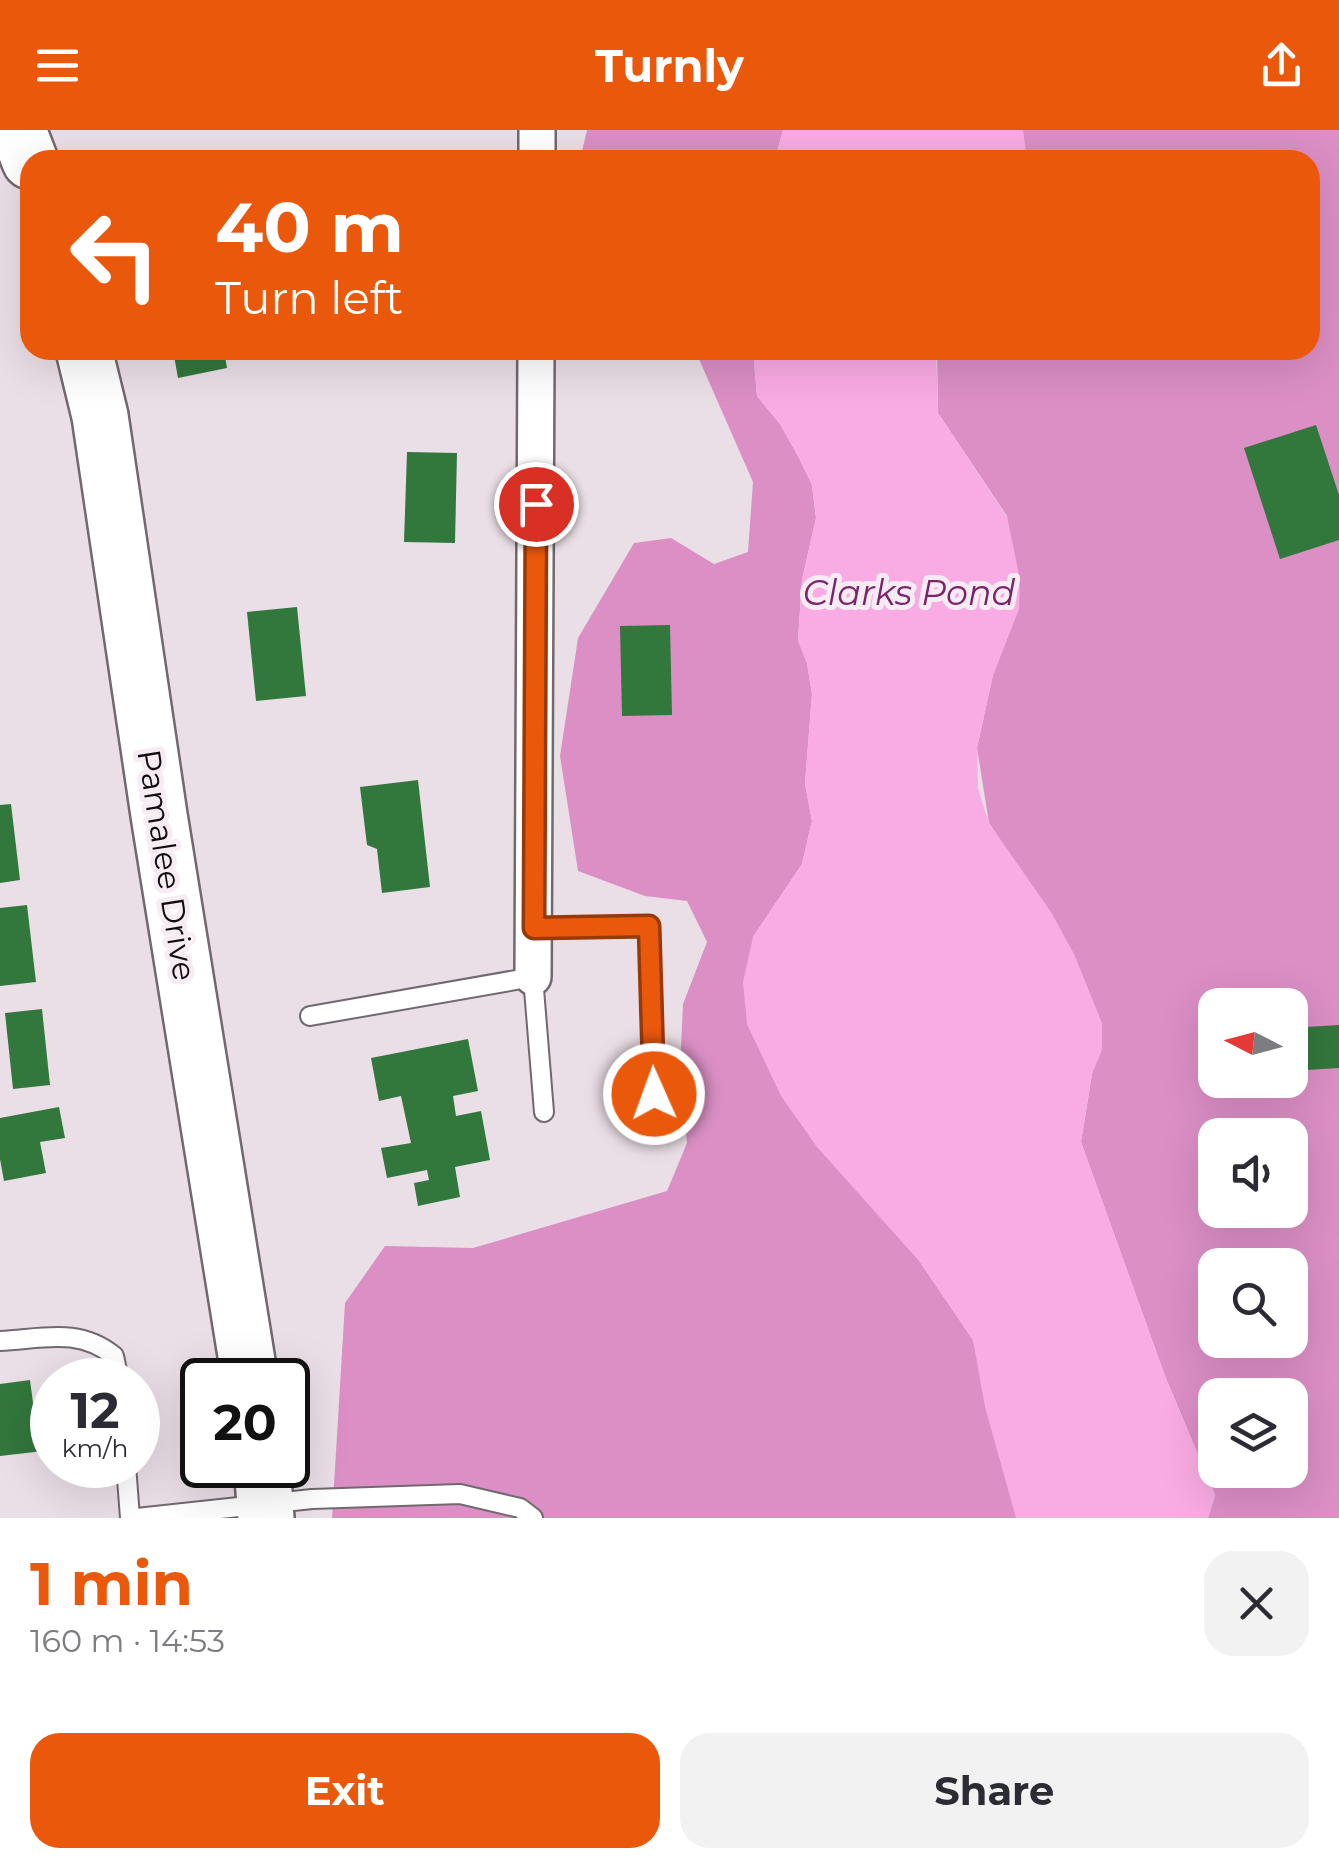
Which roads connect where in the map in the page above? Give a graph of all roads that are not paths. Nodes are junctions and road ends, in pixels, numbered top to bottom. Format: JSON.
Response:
{"nodes":[{"id":1,"x":86,"y":360,"type":"edge"},
{"id":2,"x":536,"y":360,"type":"edge"},
{"id":3,"x":534,"y":928,"type":"junction"},
{"id":4,"x":533,"y":977,"type":"junction"},
{"id":5,"x":310,"y":1016,"type":"dead end"},
{"id":6,"x":654,"y":1094,"type":"dead end"},
{"id":7,"x":544,"y":1112,"type":"dead end"},
{"id":8,"x":0,"y":1341,"type":"edge"},
{"id":9,"x":114,"y":1358,"type":"edge"},
{"id":10,"x":246,"y":1358,"type":"edge"},
{"id":11,"x":129,"y":1488,"type":"edge"},
{"id":12,"x":265,"y":1495,"type":"edge"},
{"id":13,"x":133,"y":1518,"type":"edge"},
{"id":14,"x":534,"y":1518,"type":"edge"}],
"edges":[{"from":1,"to":10,"type":"main road","name":"Pamalee Drive"},
{"from":2,"to":3,"type":"street"},
{"from":3,"to":4,"type":"street"},
{"from":3,"to":6,"type":"lane"},
{"from":4,"to":5,"type":"lane"},
{"from":4,"to":7,"type":"lane"},
{"from":8,"to":9,"type":"lane"},
{"from":11,"to":13,"type":"lane"},
{"from":12,"to":13,"type":"lane"},
{"from":12,"to":14,"type":"lane"}]}
